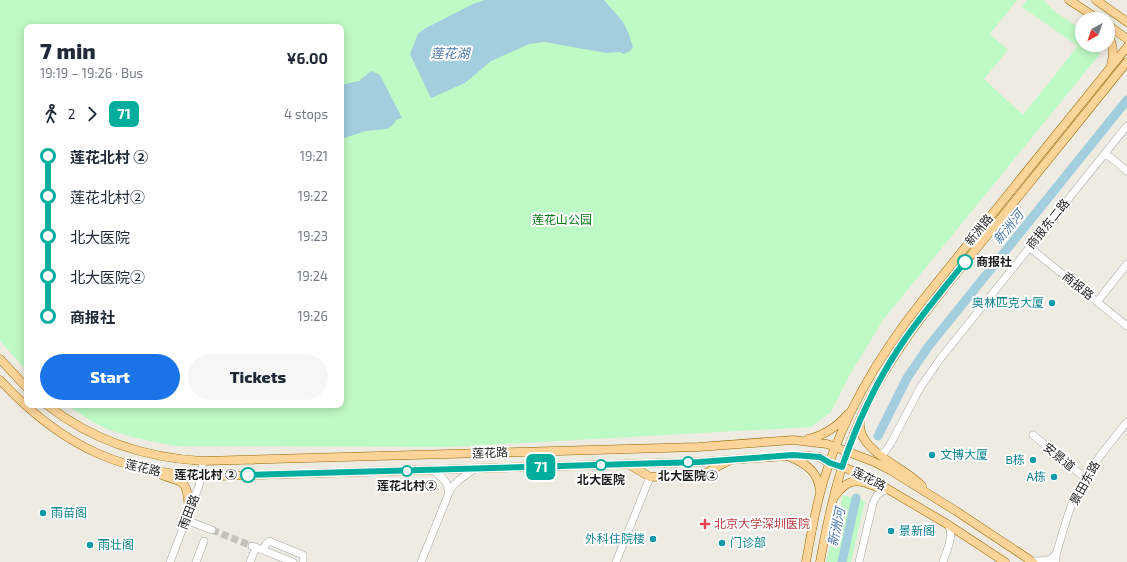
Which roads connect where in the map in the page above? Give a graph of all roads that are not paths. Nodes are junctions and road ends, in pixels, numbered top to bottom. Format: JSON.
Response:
{"nodes":[{"id":1,"x":1069,"y":0,"type":"edge"},
{"id":2,"x":1096,"y":0,"type":"edge"},
{"id":3,"x":1082,"y":9,"type":"junction"},
{"id":4,"x":1110,"y":10,"type":"junction"},
{"id":5,"x":1085,"y":12,"type":"edge"},
{"id":6,"x":1087,"y":12,"type":"edge"},
{"id":7,"x":1127,"y":14,"type":"edge"},
{"id":8,"x":1127,"y":22,"type":"edge"},
{"id":9,"x":1115,"y":30,"type":"edge"},
{"id":10,"x":1127,"y":38,"type":"edge"},
{"id":11,"x":1127,"y":47,"type":"edge"},
{"id":12,"x":1113,"y":52,"type":"edge"},
{"id":13,"x":1127,"y":62,"type":"edge"},
{"id":14,"x":1110,"y":68,"type":"junction"},
{"id":15,"x":1127,"y":126,"type":"edge"},
{"id":16,"x":1105,"y":153,"type":"junction"},
{"id":17,"x":1127,"y":171,"type":"edge"},
{"id":18,"x":1029,"y":247,"type":"junction"},
{"id":19,"x":1127,"y":264,"type":"edge"},
{"id":20,"x":1097,"y":302,"type":"junction"},
{"id":21,"x":1127,"y":326,"type":"edge"},
{"id":22,"x":0,"y":359,"type":"edge"},
{"id":23,"x":0,"y":380,"type":"edge"},
{"id":24,"x":24,"y":385,"type":"edge"},
{"id":25,"x":24,"y":403,"type":"edge"},
{"id":26,"x":29,"y":408,"type":"edge"},
{"id":27,"x":51,"y":408,"type":"edge"},
{"id":28,"x":852,"y":411,"type":"junction"},
{"id":29,"x":861,"y":416,"type":"junction"},
{"id":30,"x":1127,"y":422,"type":"edge"},
{"id":31,"x":1033,"y":435,"type":"dead end"},
{"id":32,"x":793,"y":440,"type":"junction"},
{"id":33,"x":892,"y":443,"type":"junction"},
{"id":34,"x":836,"y":448,"type":"junction"},
{"id":35,"x":847,"y":451,"type":"junction"},
{"id":36,"x":878,"y":453,"type":"junction"},
{"id":37,"x":786,"y":456,"type":"junction"},
{"id":38,"x":731,"y":460,"type":"junction"},
{"id":39,"x":203,"y":461,"type":"junction"},
{"id":40,"x":830,"y":463,"type":"junction"},
{"id":41,"x":893,"y":463,"type":"junction"},
{"id":42,"x":628,"y":464,"type":"junction"},
{"id":43,"x":842,"y":467,"type":"junction"},
{"id":44,"x":476,"y":468,"type":"junction"},
{"id":45,"x":433,"y":470,"type":"junction"},
{"id":46,"x":154,"y":471,"type":"junction"},
{"id":47,"x":201,"y":476,"type":"junction"},
{"id":48,"x":650,"y":477,"type":"junction"},
{"id":49,"x":1085,"y":478,"type":"junction"},
{"id":50,"x":868,"y":483,"type":"junction"},
{"id":51,"x":884,"y":491,"type":"junction"},
{"id":52,"x":930,"y":494,"type":"junction"},
{"id":53,"x":448,"y":495,"type":"junction"},
{"id":54,"x":820,"y":495,"type":"junction"},
{"id":55,"x":900,"y":496,"type":"junction"},
{"id":56,"x":833,"y":499,"type":"junction"},
{"id":57,"x":873,"y":503,"type":"junction"},
{"id":58,"x":189,"y":510,"type":"junction"},
{"id":59,"x":186,"y":520,"type":"junction"},
{"id":60,"x":947,"y":524,"type":"junction"},
{"id":61,"x":212,"y":530,"type":"tunnel mouth"},
{"id":62,"x":960,"y":533,"type":"junction"},
{"id":63,"x":204,"y":541,"type":"dead end"},
{"id":64,"x":263,"y":550,"type":"junction"},
{"id":65,"x":1057,"y":552,"type":"junction"},
{"id":66,"x":170,"y":562,"type":"edge"},
{"id":67,"x":196,"y":562,"type":"edge"},
{"id":68,"x":250,"y":562,"type":"edge"},
{"id":69,"x":293,"y":562,"type":"edge"},
{"id":70,"x":303,"y":562,"type":"edge"},
{"id":71,"x":421,"y":562,"type":"edge"},
{"id":72,"x":616,"y":562,"type":"edge"},
{"id":73,"x":806,"y":562,"type":"edge"},
{"id":74,"x":820,"y":562,"type":"edge"},
{"id":75,"x":859,"y":562,"type":"edge"},
{"id":76,"x":943,"y":562,"type":"edge"},
{"id":77,"x":947,"y":562,"type":"edge"},
{"id":78,"x":1005,"y":562,"type":"edge"},
{"id":79,"x":1032,"y":562,"type":"edge"},
{"id":80,"x":1056,"y":562,"type":"edge"}],
"edges":[{"from":1,"to":3,"type":"main road"},
{"from":2,"to":4,"type":"main road"},
{"from":3,"to":5,"type":"main road"},
{"from":3,"to":6,"type":"main road"},
{"from":4,"to":7,"type":"main road"},
{"from":4,"to":8,"type":"main road"},
{"from":9,"to":10,"type":"main road"},
{"from":11,"to":14,"type":"main road","name":"新洲路"},
{"from":12,"to":14,"type":"main road"},
{"from":13,"to":29,"type":"main road","name":"新洲路"},
{"from":14,"to":28,"type":"main road","name":"新洲路"},
{"from":15,"to":16,"type":"street","name":"商报东二路"},
{"from":16,"to":17,"type":"street"},
{"from":16,"to":18,"type":"street","name":"商报东二路"},
{"from":18,"to":20,"type":"street","name":"商报路"},
{"from":18,"to":33,"type":"street","name":"商报东二路"},
{"from":19,"to":20,"type":"street"},
{"from":20,"to":21,"type":"street","name":"商报路"},
{"from":22,"to":24,"type":"main road"},
{"from":23,"to":25,"type":"main road","name":"莲花路"},
{"from":26,"to":46,"type":"main road","name":"莲花路"},
{"from":27,"to":39,"type":"main road","name":"莲花路"},
{"from":28,"to":32,"type":"main road"},
{"from":28,"to":34,"type":"main road","name":"新洲路"},
{"from":29,"to":35,"type":"main road","name":"新洲路"},
{"from":29,"to":36,"type":"main road"},
{"from":30,"to":49,"type":"street","name":"景田东路"},
{"from":31,"to":49,"type":"street","name":"安景道"},
{"from":32,"to":34,"type":"main road","name":"莲花路"},
{"from":32,"to":39,"type":"main road","name":"莲花路"},
{"from":33,"to":36,"type":"street","name":"商报东二路"},
{"from":33,"to":41,"type":"street","name":"商报东二路"},
{"from":34,"to":35,"type":"main road","name":"莲花路"},
{"from":34,"to":40,"type":"main road","name":"新洲路"},
{"from":35,"to":43,"type":"main road","name":"新洲路"},
{"from":35,"to":52,"type":"main road","name":"莲花路"},
{"from":36,"to":41,"type":"main road"},
{"from":37,"to":38,"type":"main road","name":"莲花路"},
{"from":37,"to":40,"type":"main road","name":"莲花路"},
{"from":37,"to":54,"type":"main road"},
{"from":38,"to":42,"type":"main road","name":"莲花路"},
{"from":38,"to":48,"type":"main road"},
{"from":39,"to":47,"type":"street","name":"雨田路"},
{"from":40,"to":43,"type":"main road","name":"莲花路"},
{"from":40,"to":54,"type":"main road","name":"新洲路"},
{"from":41,"to":52,"type":"main road"},
{"from":42,"to":44,"type":"main road","name":"莲花路"},
{"from":42,"to":48,"type":"main road"},
{"from":43,"to":55,"type":"main road","name":"莲花路"},
{"from":43,"to":56,"type":"main road","name":"新洲路"},
{"from":44,"to":45,"type":"main road","name":"莲花路"},
{"from":44,"to":53,"type":"street"},
{"from":45,"to":47,"type":"main road","name":"莲花路"},
{"from":45,"to":53,"type":"street"},
{"from":46,"to":47,"type":"main road","name":"莲花路"},
{"from":46,"to":58,"type":"main road"},
{"from":47,"to":58,"type":"street","name":"雨田路"},
{"from":48,"to":72,"type":"street"},
{"from":49,"to":65,"type":"street","name":"景田东路"},
{"from":50,"to":51,"type":"main road"},
{"from":50,"to":56,"type":"main road"},
{"from":50,"to":57,"type":"street"},
{"from":51,"to":55,"type":"main road"},
{"from":51,"to":57,"type":"street"},
{"from":52,"to":79,"type":"main road","name":"莲花路"},
{"from":53,"to":71,"type":"street"},
{"from":54,"to":73,"type":"main road","name":"新洲路"},
{"from":55,"to":60,"type":"main road","name":"莲花路"},
{"from":56,"to":74,"type":"main road","name":"新洲路"},
{"from":57,"to":75,"type":"street"},
{"from":58,"to":59,"type":"street","name":"雨田路"},
{"from":59,"to":61,"type":"street"},
{"from":59,"to":66,"type":"street","name":"雨田路"},
{"from":60,"to":62,"type":"main road","name":"莲花路"},
{"from":60,"to":76,"type":"street"},
{"from":62,"to":77,"type":"street"},
{"from":62,"to":78,"type":"main road","name":"莲花路"},
{"from":63,"to":67,"type":"street"},
{"from":64,"to":68,"type":"street"},
{"from":64,"to":69,"type":"street"},
{"from":64,"to":70,"type":"street"},
{"from":65,"to":79,"type":"street"},
{"from":65,"to":80,"type":"street","name":"景田东路"}]}
